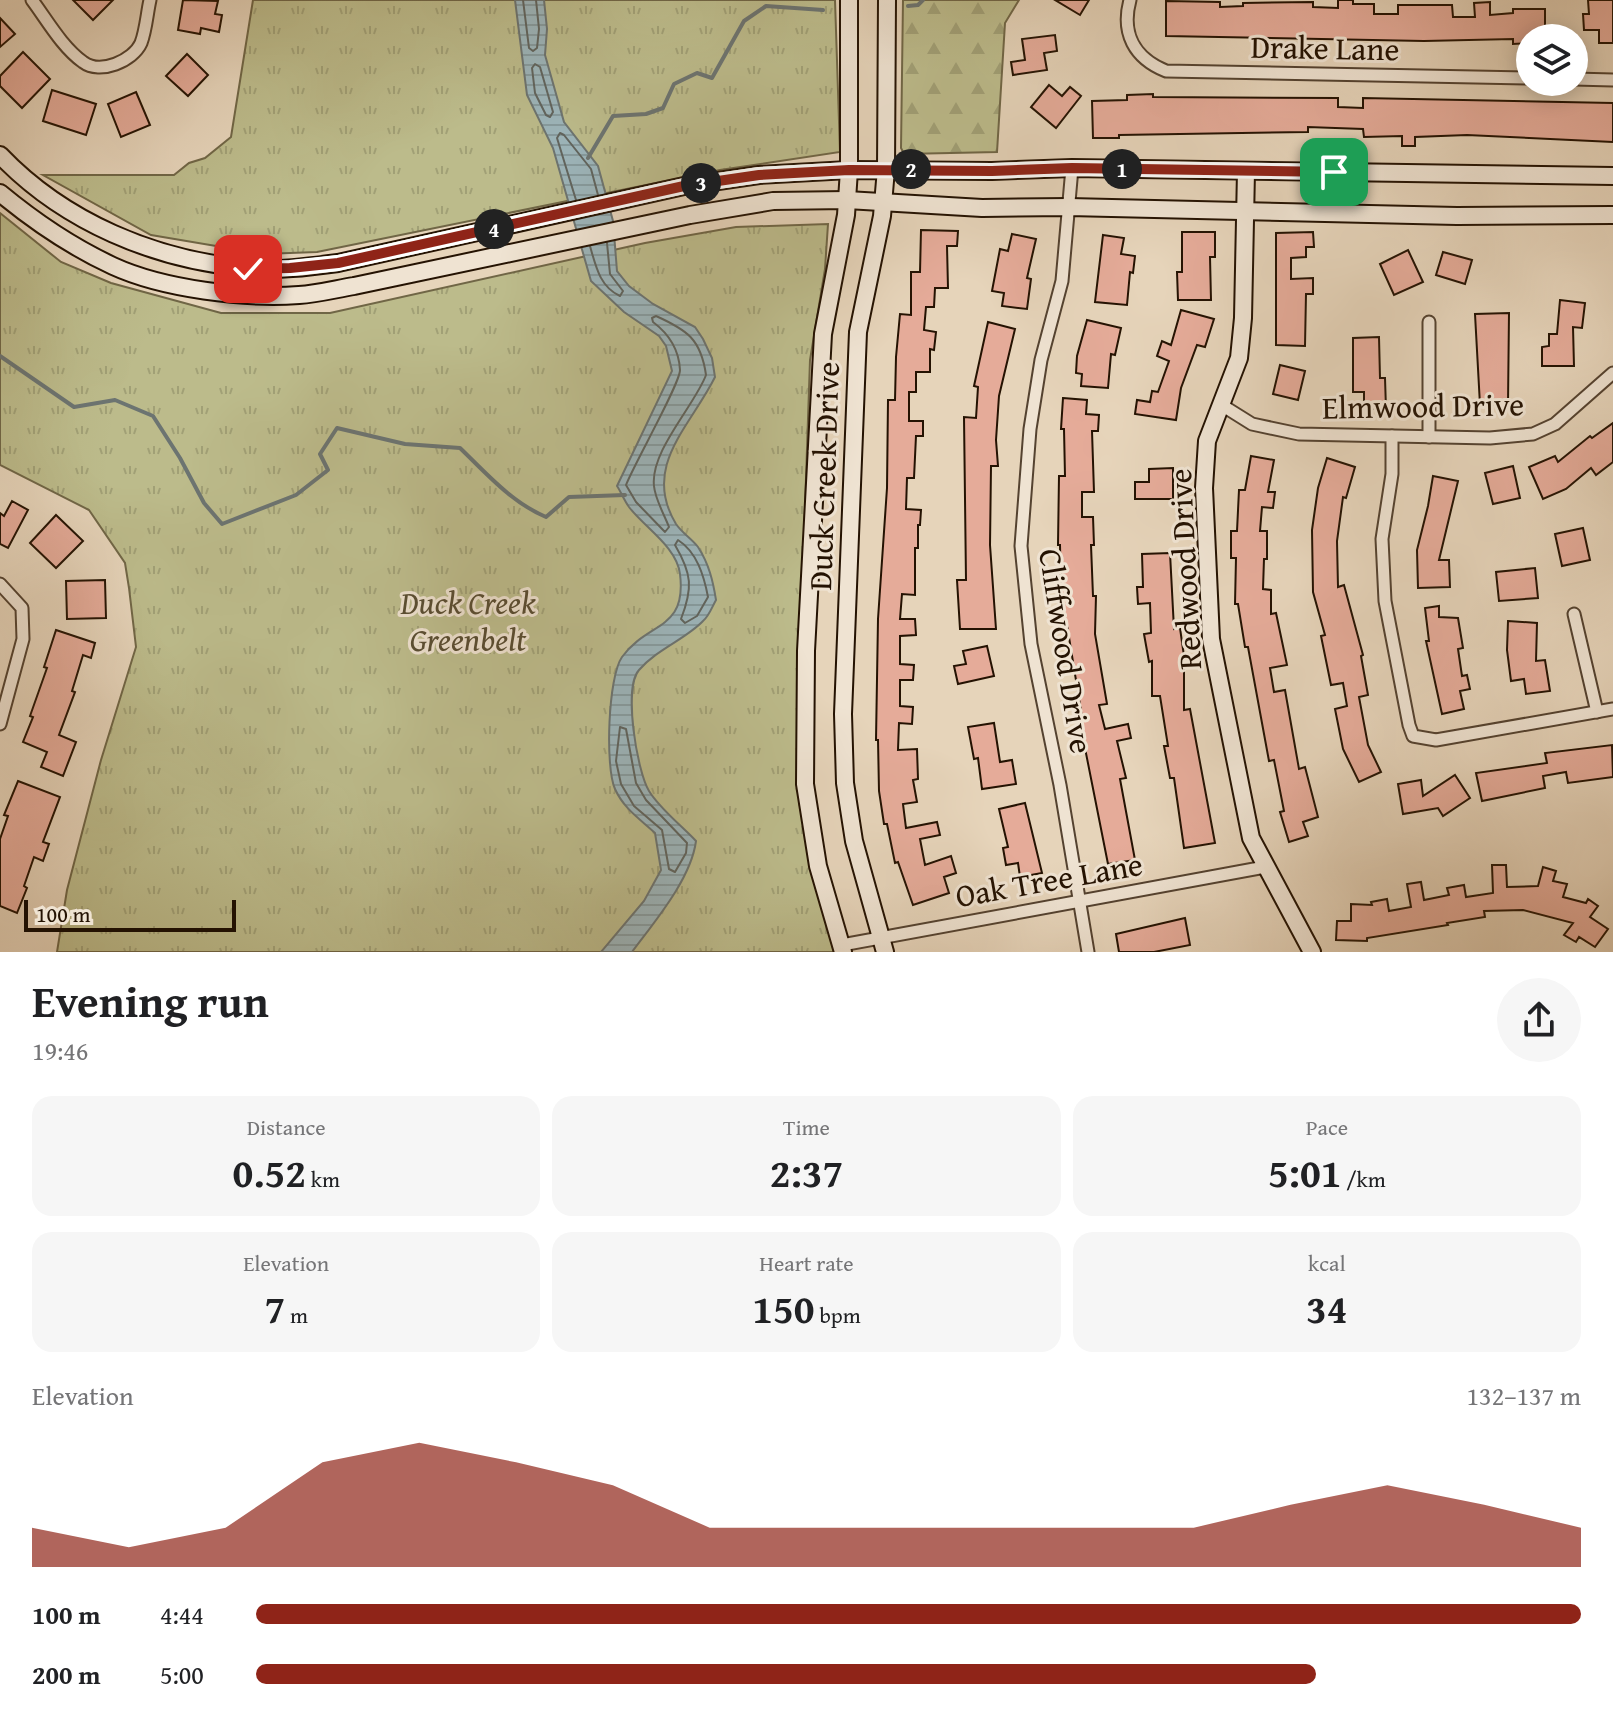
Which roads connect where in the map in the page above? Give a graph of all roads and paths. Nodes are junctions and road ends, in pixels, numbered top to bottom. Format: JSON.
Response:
{"nodes":[{"id":1,"x":32,"y":0,"type":"edge"},
{"id":2,"x":150,"y":0,"type":"edge"},
{"id":3,"x":849,"y":0,"type":"edge"},
{"id":4,"x":887,"y":0,"type":"edge"},
{"id":5,"x":1130,"y":0,"type":"edge"},
{"id":6,"x":1516,"y":78,"type":"edge"},
{"id":7,"x":1588,"y":79,"type":"edge"},
{"id":8,"x":1613,"y":80,"type":"edge"},
{"id":9,"x":0,"y":155,"type":"edge"},
{"id":10,"x":1072,"y":168,"type":"junction"},
{"id":11,"x":886,"y":169,"type":"junction"},
{"id":12,"x":849,"y":170,"type":"junction"},
{"id":13,"x":1246,"y":171,"type":"junction"},
{"id":14,"x":1613,"y":176,"type":"edge"},
{"id":15,"x":0,"y":193,"type":"edge"},
{"id":16,"x":847,"y":200,"type":"junction"},
{"id":17,"x":883,"y":202,"type":"junction"},
{"id":18,"x":1069,"y":207,"type":"junction"},
{"id":19,"x":1244,"y":211,"type":"junction"},
{"id":20,"x":1613,"y":215,"type":"edge"},
{"id":21,"x":1429,"y":322,"type":"dead end"},
{"id":22,"x":1613,"y":373,"type":"edge"},
{"id":23,"x":1220,"y":404,"type":"junction"},
{"id":24,"x":1392,"y":436,"type":"junction"},
{"id":25,"x":1429,"y":437,"type":"junction"},
{"id":26,"x":0,"y":584,"type":"edge"},
{"id":27,"x":1574,"y":614,"type":"dead end"},
{"id":28,"x":1613,"y":709,"type":"edge"},
{"id":29,"x":1597,"y":712,"type":"junction"},
{"id":30,"x":0,"y":724,"type":"edge"},
{"id":31,"x":1265,"y":867,"type":"junction"},
{"id":32,"x":1080,"y":901,"type":"junction"},
{"id":33,"x":883,"y":945,"type":"edge"},
{"id":34,"x":842,"y":948,"type":"edge"},
{"id":35,"x":1088,"y":952,"type":"edge"},
{"id":36,"x":1312,"y":952,"type":"edge"}],
"edges":[{"from":1,"to":2,"type":"street"},
{"from":3,"to":12,"type":"main road","name":"Duck Creek Drive"},
{"from":4,"to":11,"type":"main road","name":"Duck Creek Drive"},
{"from":5,"to":6,"type":"street","name":"Drake Lane"},
{"from":7,"to":8,"type":"street"},
{"from":9,"to":12,"type":"main road"},
{"from":10,"to":11,"type":"main road"},
{"from":10,"to":13,"type":"main road"},
{"from":10,"to":18,"type":"street","name":"Cliffwood Drive"},
{"from":11,"to":12,"type":"main road"},
{"from":11,"to":17,"type":"main road","name":"Duck Creek Drive"},
{"from":12,"to":16,"type":"main road","name":"Duck Creek Drive"},
{"from":13,"to":14,"type":"main road"},
{"from":13,"to":19,"type":"main road","name":"Redwood Drive"},
{"from":15,"to":16,"type":"main road"},
{"from":16,"to":17,"type":"main road"},
{"from":16,"to":34,"type":"main road","name":"Duck Creek Drive"},
{"from":17,"to":18,"type":"main road"},
{"from":17,"to":33,"type":"main road","name":"Duck Creek Drive"},
{"from":18,"to":19,"type":"main road"},
{"from":18,"to":32,"type":"street","name":"Cliffwood Drive"},
{"from":19,"to":20,"type":"main road"},
{"from":19,"to":23,"type":"main road","name":"Redwood Drive"},
{"from":21,"to":25,"type":"street"},
{"from":22,"to":25,"type":"street","name":"Elmwood Drive"},
{"from":23,"to":24,"type":"street","name":"Elmwood Drive"},
{"from":23,"to":31,"type":"main road","name":"Redwood Drive"},
{"from":24,"to":25,"type":"street","name":"Elmwood Drive"},
{"from":24,"to":29,"type":"street"},
{"from":26,"to":30,"type":"street"},
{"from":27,"to":29,"type":"street"},
{"from":28,"to":29,"type":"street"},
{"from":31,"to":32,"type":"street","name":"Oak Tree Lane"},
{"from":31,"to":36,"type":"main road","name":"Redwood Drive"},
{"from":32,"to":33,"type":"street","name":"Oak Tree Lane"},
{"from":32,"to":35,"type":"street","name":"Cliffwood Drive"},
{"from":33,"to":34,"type":"street","name":"Oak Tree Lane"}]}
